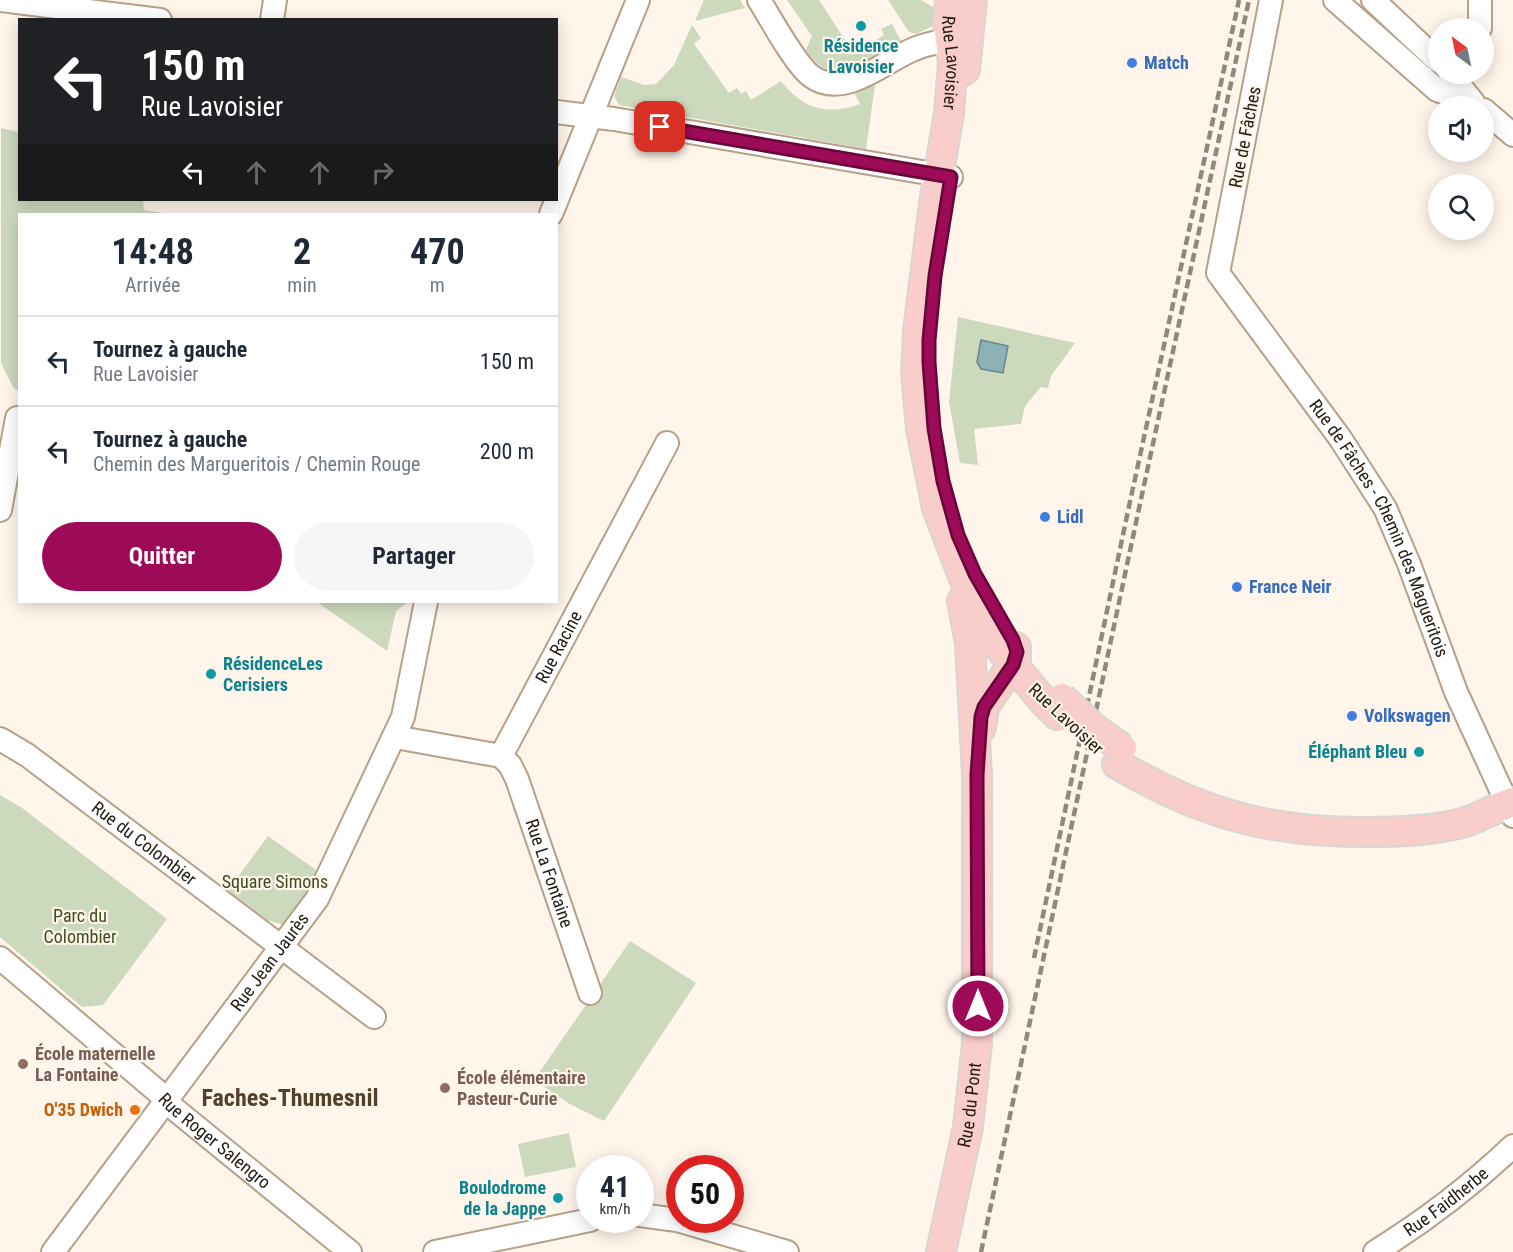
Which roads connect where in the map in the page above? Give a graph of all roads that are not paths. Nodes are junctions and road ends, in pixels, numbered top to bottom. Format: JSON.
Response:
{"nodes":[{"id":1,"x":0,"y":0,"type":"edge"},
{"id":2,"x":275,"y":0,"type":"edge"},
{"id":3,"x":638,"y":0,"type":"edge"},
{"id":4,"x":759,"y":0,"type":"edge"},
{"id":5,"x":950,"y":0,"type":"edge"},
{"id":6,"x":972,"y":0,"type":"edge"},
{"id":7,"x":1271,"y":0,"type":"edge"},
{"id":8,"x":1335,"y":0,"type":"edge"},
{"id":9,"x":1372,"y":0,"type":"edge"},
{"id":10,"x":1480,"y":0,"type":"edge"},
{"id":11,"x":1396,"y":10,"type":"edge"},
{"id":12,"x":144,"y":18,"type":"edge"},
{"id":13,"x":272,"y":18,"type":"edge"},
{"id":14,"x":1480,"y":18,"type":"edge"},
{"id":15,"x":959,"y":39,"type":"junction"},
{"id":16,"x":1428,"y":48,"type":"edge"},
{"id":17,"x":1459,"y":84,"type":"edge"},
{"id":18,"x":1455,"y":96,"type":"edge"},
{"id":19,"x":1469,"y":96,"type":"edge"},
{"id":20,"x":558,"y":112,"type":"edge"},
{"id":21,"x":590,"y":117,"type":"junction"},
{"id":22,"x":1494,"y":119,"type":"edge"},
{"id":23,"x":1513,"y":135,"type":"edge"},
{"id":24,"x":945,"y":176,"type":"junction"},
{"id":25,"x":558,"y":197,"type":"edge"},
{"id":26,"x":1218,"y":273,"type":"joint"},
{"id":27,"x":17,"y":418,"type":"dead end"},
{"id":28,"x":667,"y":443,"type":"dead end"},
{"id":29,"x":937,"y":508,"type":"junction"},
{"id":30,"x":0,"y":510,"type":"edge"},
{"id":31,"x":426,"y":603,"type":"edge"},
{"id":32,"x":1012,"y":655,"type":"junction"},
{"id":33,"x":973,"y":702,"type":"junction"},
{"id":34,"x":1055,"y":705,"type":"junction"},
{"id":35,"x":395,"y":736,"type":"junction"},
{"id":36,"x":981,"y":737,"type":"junction"},
{"id":37,"x":0,"y":739,"type":"edge"},
{"id":38,"x":501,"y":756,"type":"junction"},
{"id":39,"x":1120,"y":756,"type":"junction"},
{"id":40,"x":977,"y":775,"type":"junction"},
{"id":41,"x":1512,"y":805,"type":"edge"},
{"id":42,"x":282,"y":949,"type":"junction"},
{"id":43,"x":0,"y":957,"type":"edge"},
{"id":44,"x":590,"y":993,"type":"dead end"},
{"id":45,"x":374,"y":1017,"type":"dead end"},
{"id":46,"x":167,"y":1102,"type":"junction"},
{"id":47,"x":1513,"y":1146,"type":"edge"},
{"id":48,"x":654,"y":1217,"type":"edge"},
{"id":49,"x":576,"y":1223,"type":"edge"},
{"id":50,"x":53,"y":1252,"type":"edge"},
{"id":51,"x":350,"y":1252,"type":"edge"},
{"id":52,"x":435,"y":1252,"type":"edge"},
{"id":53,"x":787,"y":1252,"type":"edge"},
{"id":54,"x":941,"y":1252,"type":"edge"},
{"id":55,"x":1375,"y":1252,"type":"edge"}],
"edges":[{"from":1,"to":12,"type":"street"},
{"from":2,"to":13,"type":"street"},
{"from":3,"to":21,"type":"street"},
{"from":4,"to":15,"type":"street"},
{"from":5,"to":15,"type":"main road","name":"Rue Lavoisier"},
{"from":6,"to":15,"type":"main road","name":"Rue Lavoisier"},
{"from":7,"to":26,"type":"street","name":"Rue de Fâches"},
{"from":8,"to":18,"type":"street"},
{"from":9,"to":11,"type":"street"},
{"from":10,"to":14,"type":"street"},
{"from":11,"to":16,"type":"street"},
{"from":15,"to":24,"type":"main road","name":"Rue Lavoisier"},
{"from":17,"to":19,"type":"street"},
{"from":20,"to":21,"type":"street"},
{"from":21,"to":24,"type":"street"},
{"from":21,"to":25,"type":"street"},
{"from":22,"to":23,"type":"street"},
{"from":24,"to":29,"type":"main road","name":"Rue Lavoisier"},
{"from":24,"to":32,"type":"main road","name":"Rue Lavoisier"},
{"from":26,"to":41,"type":"street","name":"Rue de Fâches - Chemin des Magueritois"},
{"from":27,"to":30,"type":"street"},
{"from":28,"to":38,"type":"street","name":"Rue Racine"},
{"from":29,"to":32,"type":"main road","name":"Rue Lavoisier"},
{"from":29,"to":33,"type":"main road","name":"Rue du Pont"},
{"from":31,"to":35,"type":"street","name":"Rue Jean Jaurès"},
{"from":32,"to":33,"type":"main road","name":"Rue du Pont"},
{"from":32,"to":34,"type":"main road","name":"Rue Lavoisier"},
{"from":32,"to":36,"type":"main road","name":"Rue du Pont"},
{"from":33,"to":40,"type":"main road","name":"Rue du Pont"},
{"from":34,"to":36,"type":"main road","name":"Rue du Pont"},
{"from":34,"to":39,"type":"main road","name":"Rue Lavoisier"},
{"from":35,"to":38,"type":"street"},
{"from":35,"to":42,"type":"street","name":"Rue Jean Jaurès"},
{"from":36,"to":40,"type":"main road","name":"Rue du Pont"},
{"from":37,"to":42,"type":"street","name":"Rue du Colombier"},
{"from":38,"to":44,"type":"street","name":"Rue La Fontaine"},
{"from":39,"to":41,"type":"main road","name":"Rue Lavoisier"},
{"from":39,"to":41,"type":"main road","name":"Rue Lavoisier"},
{"from":40,"to":54,"type":"main road","name":"Rue du Pont"},
{"from":42,"to":45,"type":"street","name":"Rue du Colombier"},
{"from":42,"to":46,"type":"street","name":"Rue Jean Jaurès"},
{"from":43,"to":46,"type":"street","name":"Rue Roger Salengro"},
{"from":46,"to":50,"type":"street","name":"Rue Jean Jaurès"},
{"from":46,"to":51,"type":"street","name":"Rue Roger Salengro"},
{"from":47,"to":55,"type":"street","name":"Rue Faidherbe"},
{"from":48,"to":53,"type":"street"},
{"from":49,"to":52,"type":"street"}]}
